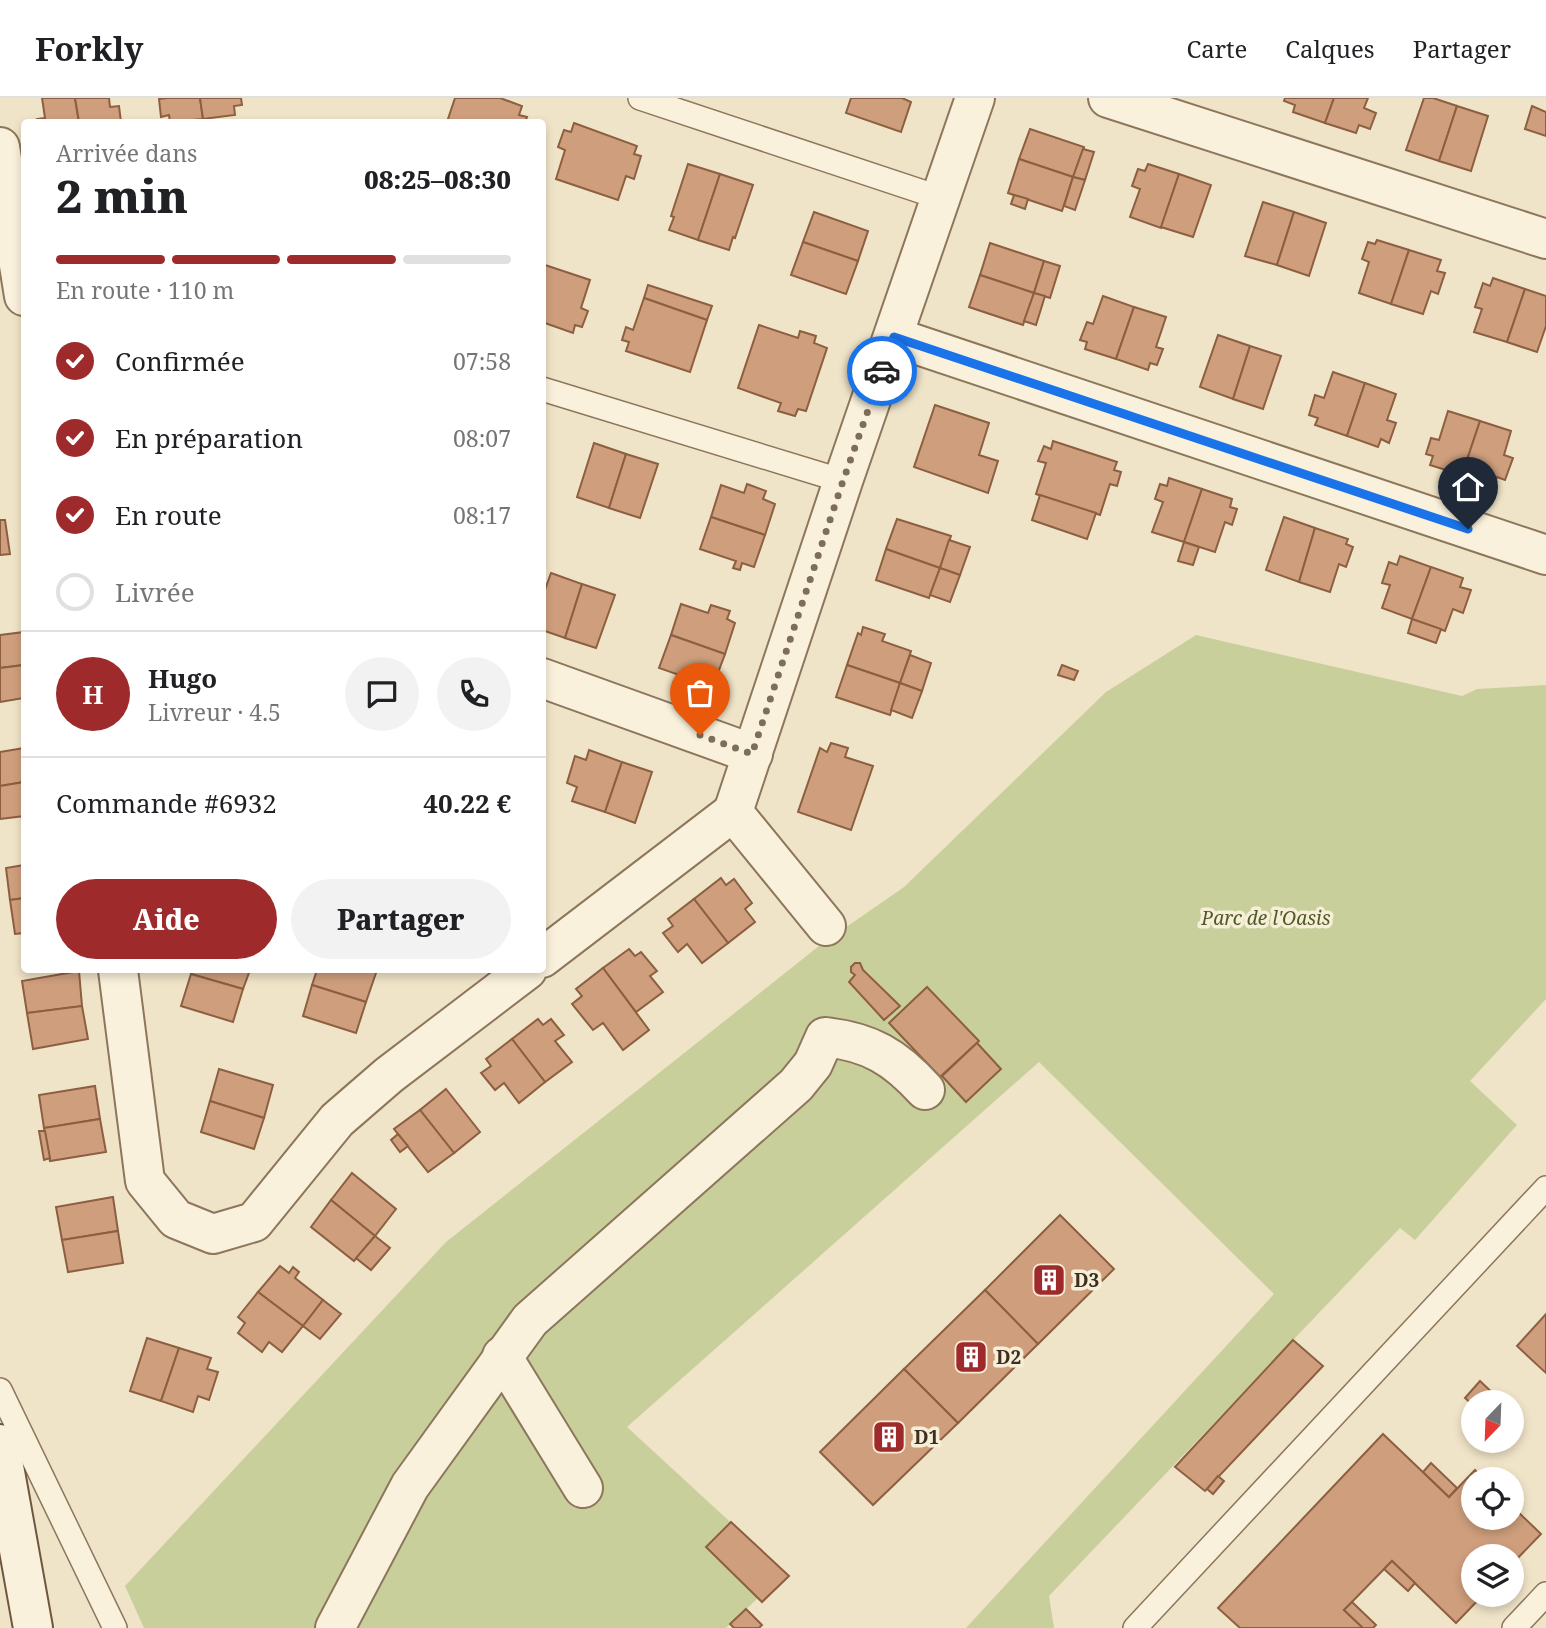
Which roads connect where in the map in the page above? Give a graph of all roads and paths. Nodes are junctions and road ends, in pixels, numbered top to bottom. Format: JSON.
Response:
{"nodes":[{"id":1,"x":640,"y":98,"type":"edge"},
{"id":2,"x":975,"y":98,"type":"edge"},
{"id":3,"x":1108,"y":98,"type":"edge"},
{"id":4,"x":0,"y":147,"type":"edge"},
{"id":5,"x":941,"y":198,"type":"junction"},
{"id":6,"x":17,"y":199,"type":"edge"},
{"id":7,"x":1546,"y":239,"type":"edge"},
{"id":8,"x":21,"y":254,"type":"edge"},
{"id":9,"x":894,"y":337,"type":"junction"},
{"id":10,"x":546,"y":390,"type":"edge"},
{"id":11,"x":843,"y":481,"type":"junction"},
{"id":12,"x":1546,"y":555,"type":"edge"},
{"id":13,"x":546,"y":679,"type":"edge"},
{"id":14,"x":752,"y":754,"type":"junction"},
{"id":15,"x":733,"y":812,"type":"junction"},
{"id":16,"x":826,"y":926,"type":"dead end"},
{"id":17,"x":546,"y":951,"type":"edge"},
{"id":18,"x":118,"y":973,"type":"edge"},
{"id":19,"x":517,"y":973,"type":"edge"},
{"id":20,"x":925,"y":1090,"type":"dead end"},
{"id":21,"x":1546,"y":1188,"type":"edge"},
{"id":22,"x":502,"y":1356,"type":"junction"},
{"id":23,"x":0,"y":1390,"type":"edge"},
{"id":24,"x":0,"y":1444,"type":"edge"},
{"id":25,"x":583,"y":1488,"type":"dead end"},
{"id":26,"x":1546,"y":1594,"type":"edge"},
{"id":27,"x":33,"y":1628,"type":"edge"},
{"id":28,"x":115,"y":1628,"type":"edge"},
{"id":29,"x":334,"y":1628,"type":"edge"},
{"id":30,"x":1135,"y":1628,"type":"edge"},
{"id":31,"x":1514,"y":1628,"type":"edge"}],
"edges":[{"from":1,"to":5,"type":"lane"},
{"from":2,"to":5,"type":"street"},
{"from":3,"to":7,"type":"street"},
{"from":4,"to":6,"type":"street"},
{"from":5,"to":9,"type":"street"},
{"from":6,"to":8,"type":"street"},
{"from":9,"to":11,"type":"street"},
{"from":9,"to":12,"type":"street"},
{"from":10,"to":11,"type":"lane"},
{"from":11,"to":14,"type":"street"},
{"from":13,"to":14,"type":"street"},
{"from":14,"to":15,"type":"street"},
{"from":15,"to":16,"type":"street"},
{"from":15,"to":17,"type":"street"},
{"from":18,"to":19,"type":"street"},
{"from":20,"to":22,"type":"street"},
{"from":21,"to":30,"type":"lane"},
{"from":22,"to":25,"type":"street"},
{"from":22,"to":29,"type":"street"},
{"from":23,"to":28,"type":"lane"},
{"from":24,"to":27,"type":"street"},
{"from":26,"to":31,"type":"lane"}]}
